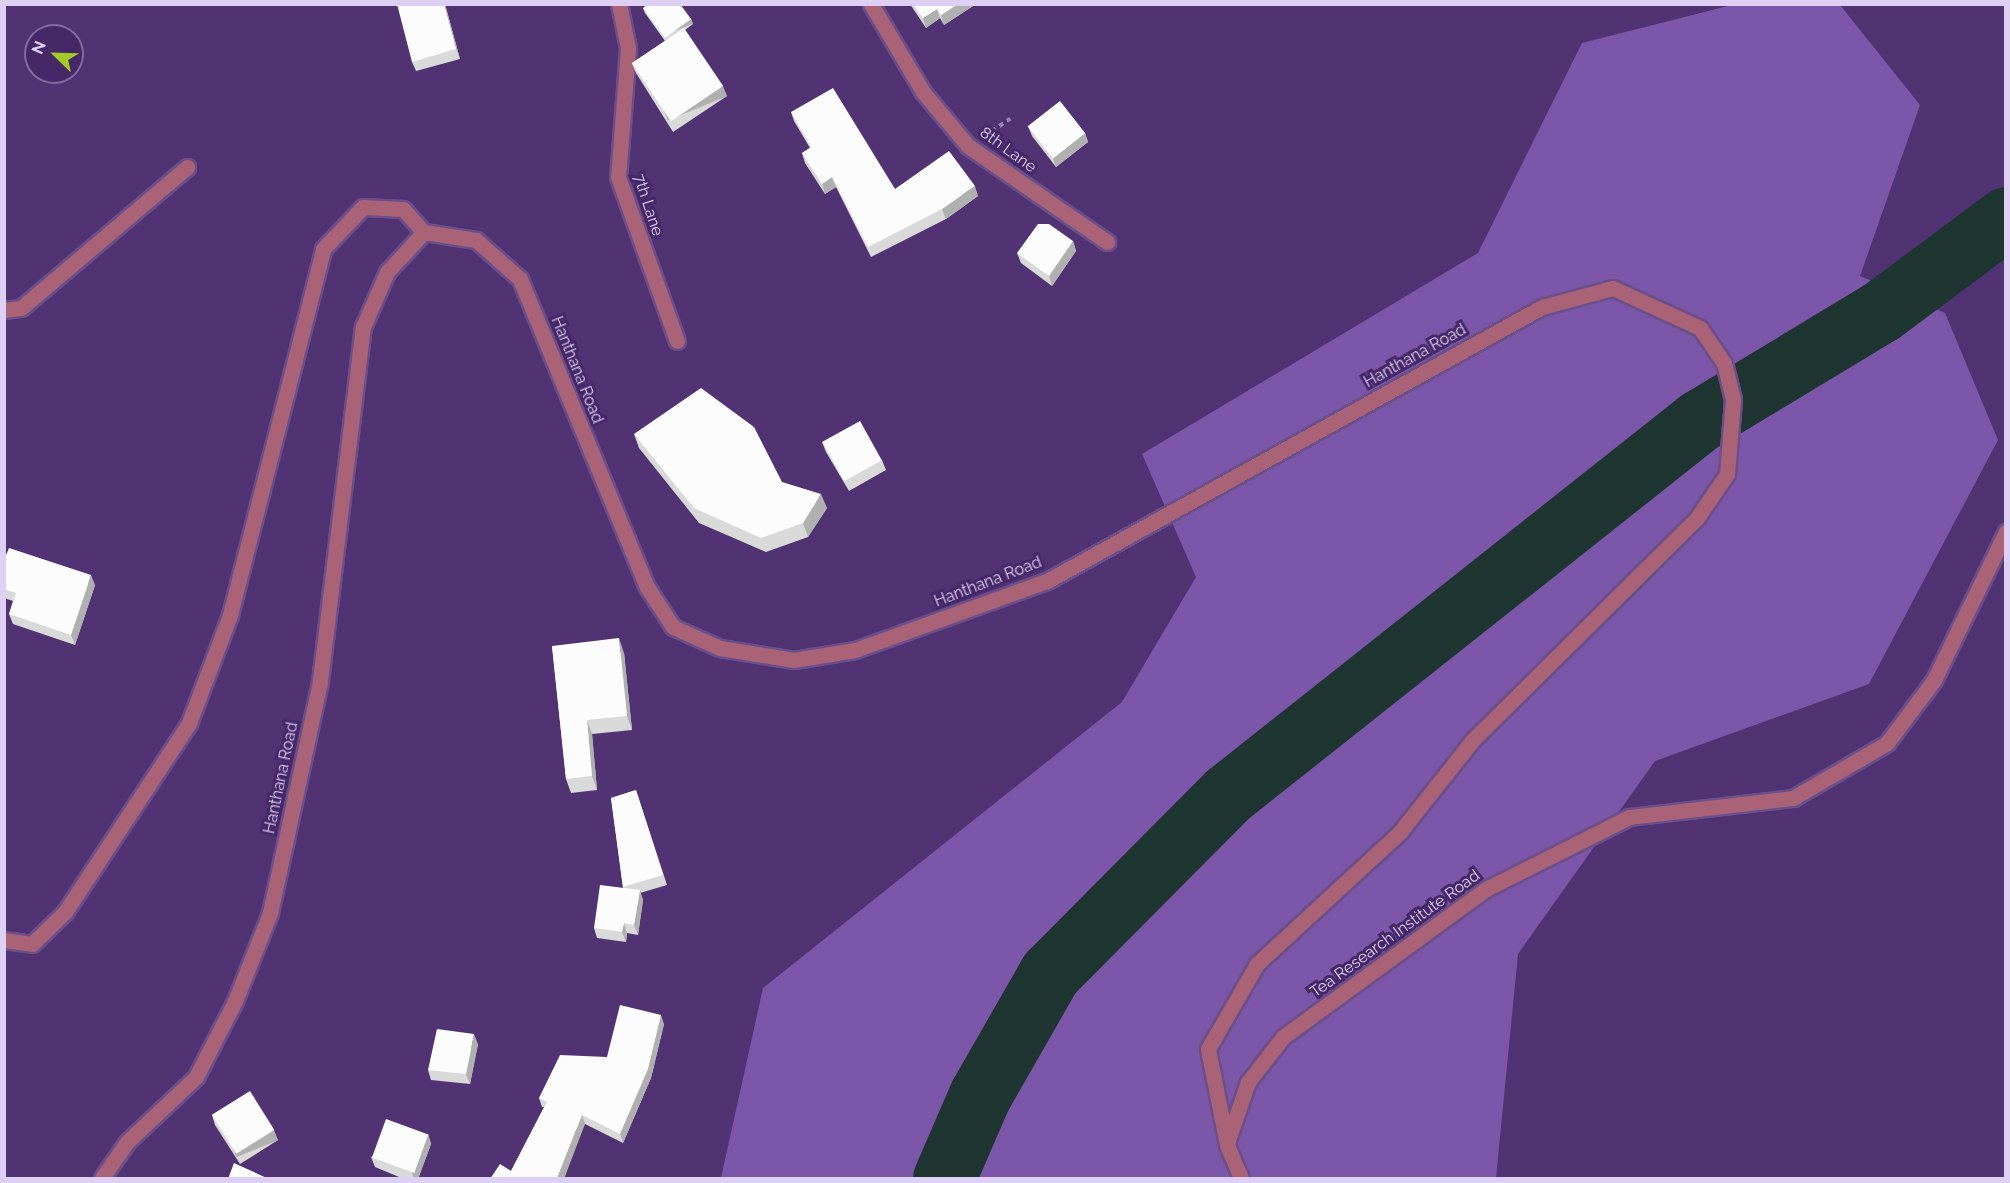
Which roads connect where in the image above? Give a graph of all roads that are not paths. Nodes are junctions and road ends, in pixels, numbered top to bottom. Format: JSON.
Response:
{"nodes":[{"id":1,"x":619,"y":4,"type":"edge"},
{"id":2,"x":871,"y":4,"type":"edge"},
{"id":3,"x":187,"y":167,"type":"dead end"},
{"id":4,"x":424,"y":232,"type":"junction"},
{"id":5,"x":1107,"y":242,"type":"dead end"},
{"id":6,"x":4,"y":310,"type":"edge"},
{"id":7,"x":676,"y":341,"type":"dead end"},
{"id":8,"x":2006,"y":532,"type":"edge"},
{"id":9,"x":4,"y":940,"type":"edge"},
{"id":10,"x":1227,"y":1145,"type":"junction"},
{"id":11,"x":102,"y":1179,"type":"edge"},
{"id":12,"x":1241,"y":1179,"type":"edge"}],
"edges":[{"from":1,"to":7,"type":"street","name":"7th Lane"},
{"from":2,"to":5,"type":"street","name":"8th Lane"},
{"from":3,"to":6,"type":"street"},
{"from":4,"to":9,"type":"street"},
{"from":4,"to":10,"type":"street","name":"Hanthana Road"},
{"from":4,"to":11,"type":"street","name":"Hanthana Road"},
{"from":8,"to":10,"type":"street","name":"Tea Research Institute Road"},
{"from":10,"to":12,"type":"street","name":"Hanthana Road"}]}
